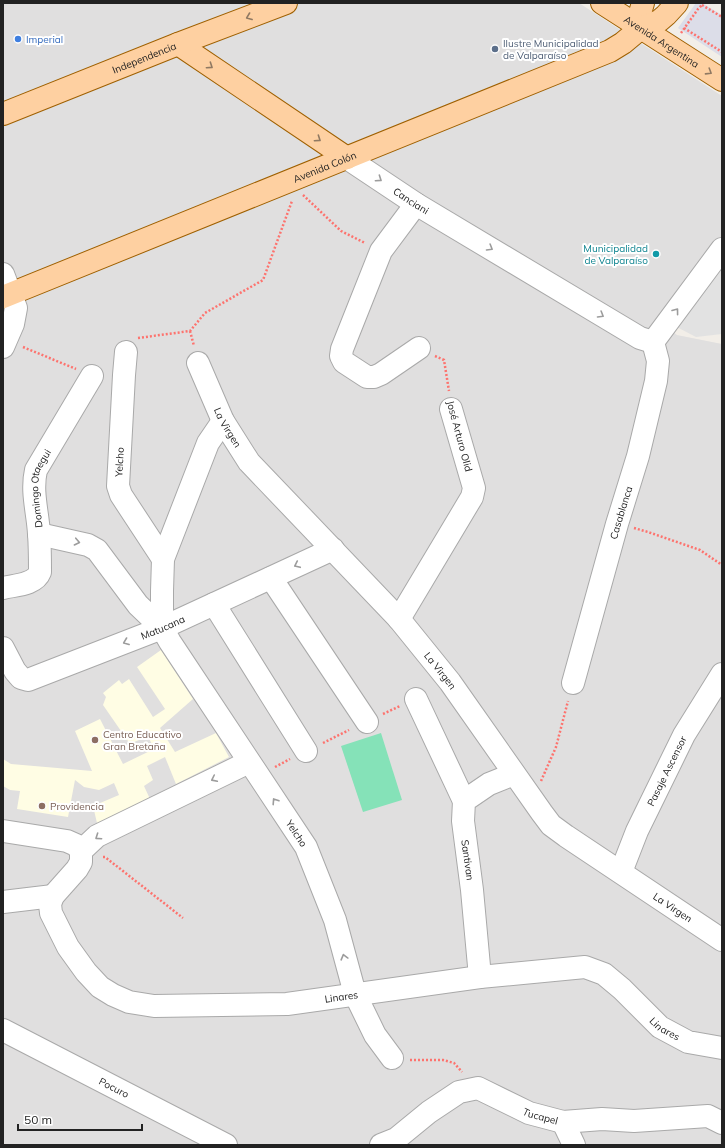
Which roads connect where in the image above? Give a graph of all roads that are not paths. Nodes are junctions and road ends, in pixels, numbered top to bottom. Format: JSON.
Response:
{"nodes":[{"id":1,"x":286,"y":3,"type":"edge"},
{"id":2,"x":602,"y":3,"type":"edge"},
{"id":3,"x":643,"y":3,"type":"edge"},
{"id":4,"x":677,"y":3,"type":"edge"},
{"id":5,"x":641,"y":28,"type":"junction"},
{"id":6,"x":178,"y":44,"type":"junction"},
{"id":7,"x":722,"y":80,"type":"edge"},
{"id":8,"x":3,"y":114,"type":"edge"},
{"id":9,"x":347,"y":158,"type":"junction"},
{"id":10,"x":416,"y":204,"type":"junction"},
{"id":11,"x":722,"y":249,"type":"edge"},
{"id":12,"x":3,"y":274,"type":"edge"},
{"id":13,"x":7,"y":296,"type":"edge"},
{"id":14,"x":653,"y":342,"type":"junction"},
{"id":15,"x":5,"y":344,"type":"edge"},
{"id":16,"x":418,"y":348,"type":"road end"},
{"id":17,"x":126,"y":352,"type":"road end"},
{"id":18,"x":198,"y":363,"type":"dead end"},
{"id":19,"x":92,"y":376,"type":"road end"},
{"id":20,"x":452,"y":409,"type":"road end"},
{"id":21,"x":223,"y":421,"type":"junction"},
{"id":22,"x":39,"y":534,"type":"junction"},
{"id":23,"x":333,"y":549,"type":"junction"},
{"id":24,"x":163,"y":559,"type":"junction"},
{"id":25,"x":271,"y":578,"type":"junction"},
{"id":26,"x":3,"y":588,"type":"edge"},
{"id":27,"x":214,"y":604,"type":"junction"},
{"id":28,"x":399,"y":619,"type":"junction"},
{"id":29,"x":162,"y":628,"type":"junction"},
{"id":30,"x":3,"y":648,"type":"edge"},
{"id":31,"x":722,"y":674,"type":"edge"},
{"id":32,"x":573,"y":683,"type":"road end"},
{"id":33,"x":416,"y":699,"type":"dead end"},
{"id":34,"x":367,"y":722,"type":"dead end"},
{"id":35,"x":306,"y":751,"type":"dead end"},
{"id":36,"x":249,"y":762,"type":"junction"},
{"id":37,"x":518,"y":779,"type":"junction"},
{"id":38,"x":464,"y":801,"type":"junction"},
{"id":39,"x":3,"y":831,"type":"edge"},
{"id":40,"x":81,"y":856,"type":"junction"},
{"id":41,"x":620,"y":872,"type":"junction"},
{"id":42,"x":53,"y":896,"type":"junction"},
{"id":43,"x":3,"y":902,"type":"edge"},
{"id":44,"x":722,"y":940,"type":"edge"},
{"id":45,"x":480,"y":977,"type":"junction"},
{"id":46,"x":355,"y":994,"type":"junction"},
{"id":47,"x":3,"y":1013,"type":"edge"},
{"id":48,"x":8,"y":1033,"type":"edge"},
{"id":49,"x":722,"y":1048,"type":"edge"},
{"id":50,"x":392,"y":1058,"type":"road end"},
{"id":51,"x":563,"y":1122,"type":"junction"},
{"id":52,"x":722,"y":1123,"type":"edge"},
{"id":53,"x":225,"y":1145,"type":"edge"},
{"id":54,"x":381,"y":1145,"type":"edge"},
{"id":55,"x":574,"y":1145,"type":"edge"}],
"edges":[{"from":1,"to":6,"type":"main road","name":"Independencia","one_way":true},
{"from":2,"to":5,"type":"main road","name":"Avenida Argentina"},
{"from":3,"to":5,"type":"main road"},
{"from":4,"to":5,"type":"main road","name":"Avenida Colón"},
{"from":5,"to":7,"type":"main road","name":"Avenida Argentina","one_way":true},
{"from":5,"to":9,"type":"main road","name":"Avenida Colón"},
{"from":6,"to":8,"type":"main road","name":"Independencia"},
{"from":6,"to":9,"type":"main road","name":"Canciani","one_way":true},
{"from":9,"to":10,"type":"street","name":"Canciani","one_way":true},
{"from":9,"to":13,"type":"main road","name":"Avenida Colón"},
{"from":10,"to":14,"type":"street","name":"Canciani","one_way":true},
{"from":10,"to":16,"type":"street"},
{"from":14,"to":11,"type":"street","one_way":true},
{"from":12,"to":13,"type":"street"},
{"from":13,"to":15,"type":"street"},
{"from":14,"to":32,"type":"street","name":"Casablanca"},
{"from":17,"to":24,"type":"street","name":"Yelcho"},
{"from":18,"to":21,"type":"street","name":"La Virgen"},
{"from":19,"to":22,"type":"street","name":"Domingo Otaegui"},
{"from":20,"to":28,"type":"street","name":"José Arturo Olid"},
{"from":21,"to":23,"type":"street","name":"La Virgen"},
{"from":21,"to":24,"type":"street"},
{"from":22,"to":26,"type":"street","name":"Domingo Otaegui"},
{"from":22,"to":29,"type":"street","name":"Yelcho","one_way":true},
{"from":23,"to":25,"type":"street","name":"Matucana","one_way":true},
{"from":23,"to":28,"type":"street","name":"La Virgen"},
{"from":24,"to":29,"type":"street"},
{"from":25,"to":27,"type":"street","name":"Matucana"},
{"from":25,"to":34,"type":"street"},
{"from":27,"to":29,"type":"street","name":"Matucana"},
{"from":27,"to":35,"type":"street"},
{"from":28,"to":37,"type":"street","name":"La Virgen"},
{"from":29,"to":30,"type":"street","name":"Matucana","one_way":true},
{"from":29,"to":36,"type":"street","name":"Yelcho"},
{"from":31,"to":41,"type":"street","name":"Pasaje Ascensor"},
{"from":33,"to":38,"type":"street"},
{"from":36,"to":40,"type":"street","one_way":true},
{"from":46,"to":36,"type":"street","name":"Yelcho","one_way":true},
{"from":37,"to":38,"type":"street"},
{"from":37,"to":41,"type":"street","name":"La Virgen"},
{"from":38,"to":45,"type":"street","name":"Santivan"},
{"from":39,"to":40,"type":"street"},
{"from":40,"to":42,"type":"street"},
{"from":41,"to":44,"type":"street","name":"La Virgen"},
{"from":42,"to":43,"type":"street"},
{"from":42,"to":46,"type":"street","name":"Linares"},
{"from":45,"to":46,"type":"street","name":"Linares"},
{"from":45,"to":49,"type":"street","name":"Linares"},
{"from":46,"to":50,"type":"street","name":"Yelcho"},
{"from":47,"to":48,"type":"street"},
{"from":48,"to":53,"type":"street","name":"Pocuro"},
{"from":51,"to":52,"type":"street","name":"Tucapel"},
{"from":51,"to":54,"type":"street","name":"Tucapel"},
{"from":51,"to":55,"type":"street"}]}
